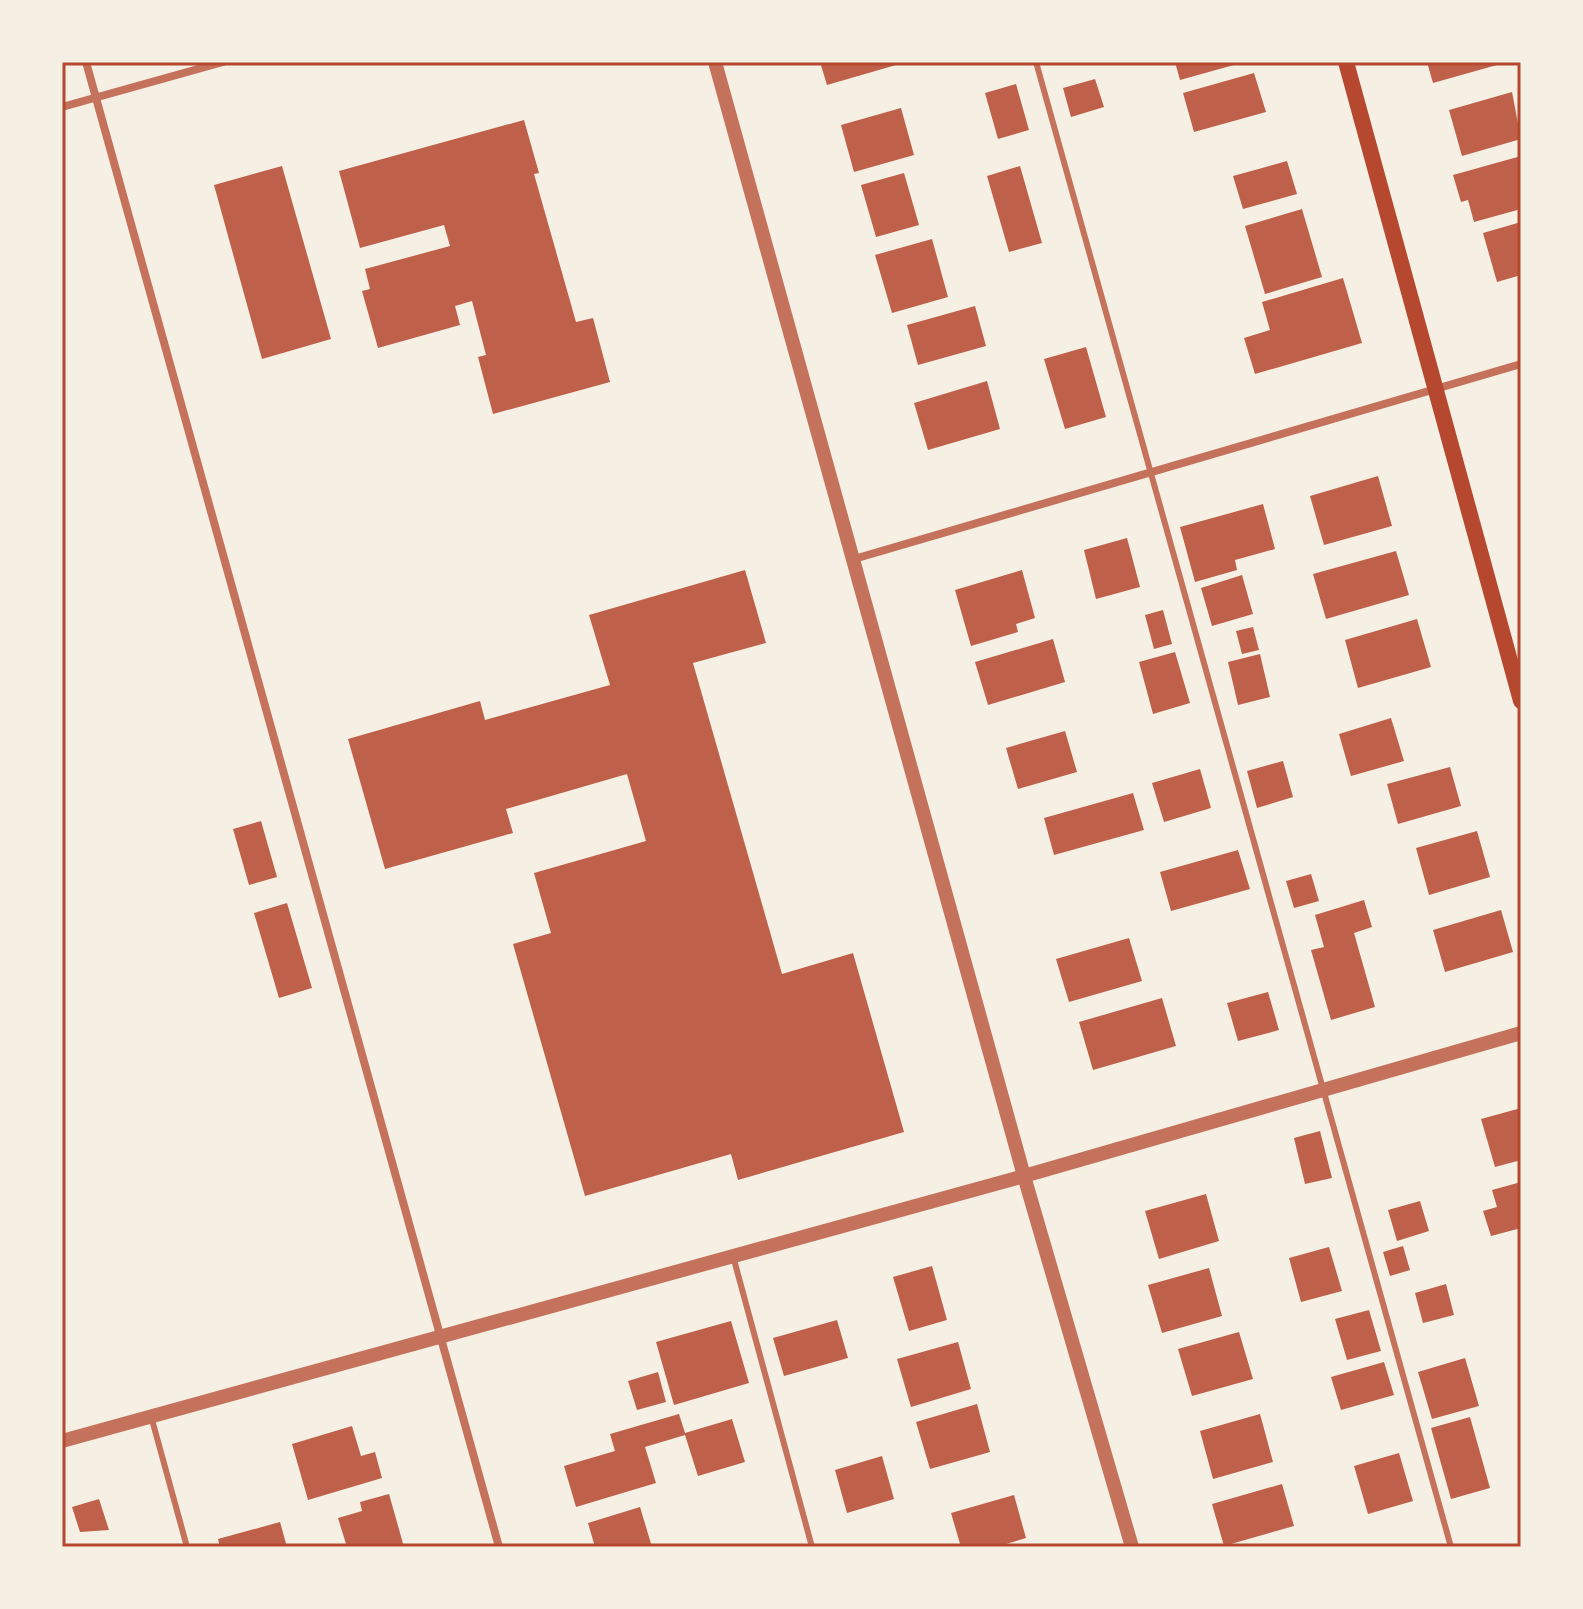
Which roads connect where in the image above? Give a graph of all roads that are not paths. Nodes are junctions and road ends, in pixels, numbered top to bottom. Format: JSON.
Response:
{"nodes":[{"id":1,"x":86,"y":62,"type":"edge"},
{"id":2,"x":223,"y":62,"type":"edge"},
{"id":3,"x":715,"y":62,"type":"edge"},
{"id":4,"x":1036,"y":62,"type":"edge"},
{"id":5,"x":1346,"y":62,"type":"edge"},
{"id":6,"x":96,"y":97,"type":"junction"},
{"id":7,"x":62,"y":107,"type":"edge"},
{"id":8,"x":1521,"y":364,"type":"edge"},
{"id":9,"x":1436,"y":388,"type":"junction"},
{"id":10,"x":1149,"y":472,"type":"junction"},
{"id":11,"x":854,"y":559,"type":"junction"},
{"id":12,"x":1521,"y":701,"type":"edge"},
{"id":13,"x":1521,"y":1033,"type":"edge"},
{"id":14,"x":1323,"y":1090,"type":"junction"},
{"id":15,"x":1024,"y":1176,"type":"junction"},
{"id":16,"x":733,"y":1256,"type":"junction"},
{"id":17,"x":441,"y":1336,"type":"junction"},
{"id":18,"x":151,"y":1416,"type":"junction"},
{"id":19,"x":62,"y":1441,"type":"edge"},
{"id":20,"x":187,"y":1547,"type":"edge"},
{"id":21,"x":499,"y":1547,"type":"edge"},
{"id":22,"x":812,"y":1547,"type":"edge"},
{"id":23,"x":1132,"y":1547,"type":"edge"},
{"id":24,"x":1451,"y":1547,"type":"edge"}],
"edges":[{"from":1,"to":6,"type":"street"},
{"from":2,"to":6,"type":"street"},
{"from":3,"to":11,"type":"street"},
{"from":4,"to":10,"type":"lane"},
{"from":5,"to":9,"type":"main road"},
{"from":6,"to":7,"type":"street"},
{"from":6,"to":17,"type":"street"},
{"from":8,"to":9,"type":"street"},
{"from":9,"to":10,"type":"street"},
{"from":9,"to":12,"type":"main road"},
{"from":10,"to":11,"type":"street"},
{"from":10,"to":14,"type":"lane"},
{"from":11,"to":15,"type":"street"},
{"from":13,"to":14,"type":"street"},
{"from":14,"to":15,"type":"street"},
{"from":14,"to":24,"type":"lane"},
{"from":15,"to":16,"type":"street"},
{"from":15,"to":23,"type":"street"},
{"from":16,"to":17,"type":"street"},
{"from":16,"to":22,"type":"lane"},
{"from":17,"to":18,"type":"street"},
{"from":17,"to":21,"type":"street"},
{"from":18,"to":19,"type":"street"},
{"from":18,"to":20,"type":"lane"}]}
